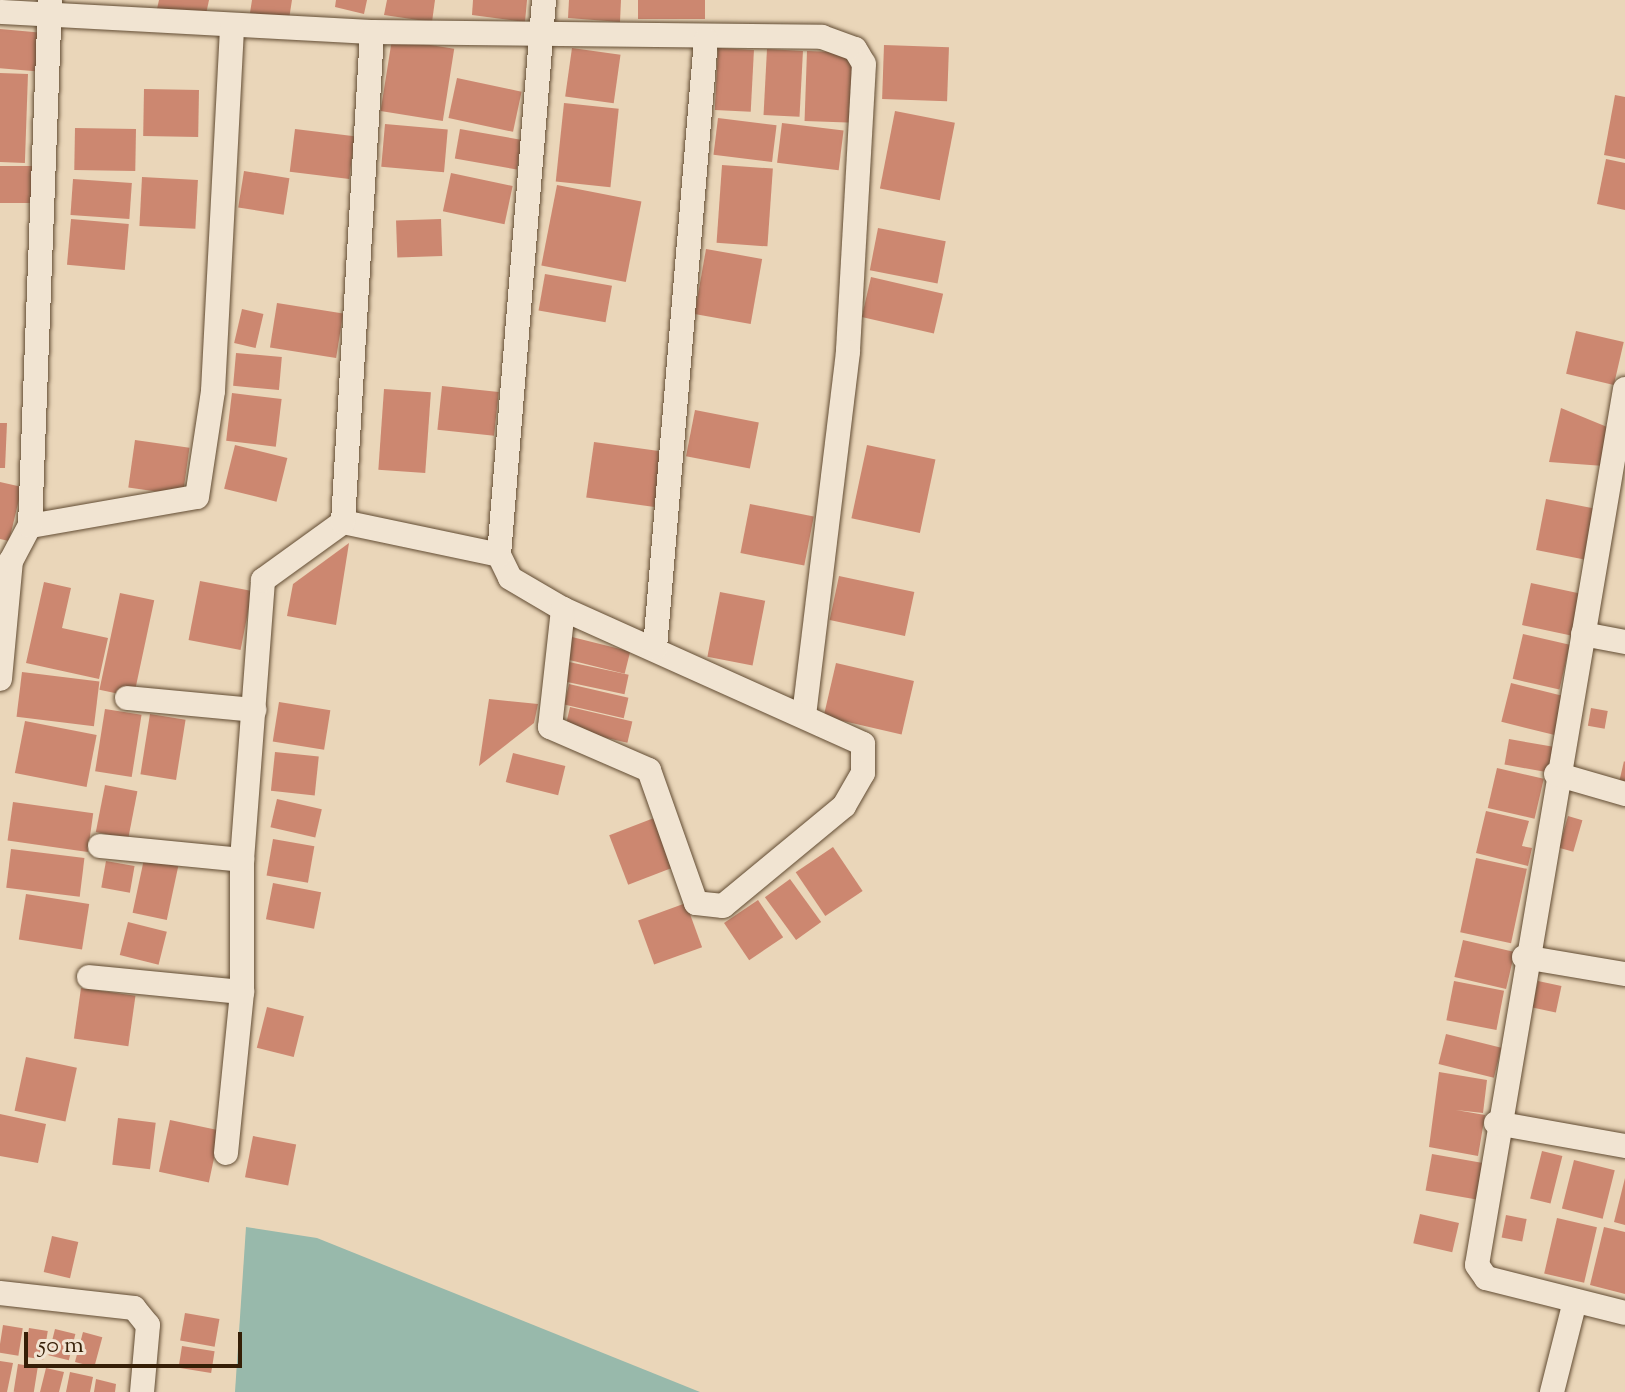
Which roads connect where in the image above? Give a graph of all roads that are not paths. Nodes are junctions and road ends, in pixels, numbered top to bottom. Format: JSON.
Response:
{"nodes":[{"id":1,"x":544,"y":0,"type":"edge"},
{"id":2,"x":50,"y":7,"type":"edge"},
{"id":3,"x":0,"y":12,"type":"edge"},
{"id":4,"x":232,"y":27,"type":"junction"},
{"id":5,"x":372,"y":32,"type":"junction"},
{"id":6,"x":545,"y":35,"type":"junction"},
{"id":7,"x":706,"y":40,"type":"junction"},
{"id":8,"x":1625,"y":389,"type":"edge"},
{"id":9,"x":343,"y":522,"type":"junction"},
{"id":10,"x":30,"y":526,"type":"junction"},
{"id":11,"x":499,"y":555,"type":"junction"},
{"id":12,"x":5,"y":560,"type":"edge"},
{"id":13,"x":563,"y":609,"type":"junction"},
{"id":14,"x":1583,"y":634,"type":"junction"},
{"id":15,"x":1625,"y":642,"type":"edge"},
{"id":16,"x":655,"y":648,"type":"junction"},
{"id":17,"x":0,"y":679,"type":"edge"},
{"id":18,"x":127,"y":698,"type":"dead end"},
{"id":19,"x":254,"y":710,"type":"junction"},
{"id":20,"x":804,"y":713,"type":"junction"},
{"id":21,"x":1556,"y":774,"type":"junction"},
{"id":22,"x":1625,"y":794,"type":"edge"},
{"id":23,"x":100,"y":846,"type":"dead end"},
{"id":24,"x":242,"y":860,"type":"junction"},
{"id":25,"x":1524,"y":957,"type":"junction"},
{"id":26,"x":1625,"y":974,"type":"edge"},
{"id":27,"x":89,"y":977,"type":"dead end"},
{"id":28,"x":242,"y":992,"type":"junction"},
{"id":29,"x":1496,"y":1123,"type":"junction"},
{"id":30,"x":1625,"y":1146,"type":"edge"},
{"id":31,"x":226,"y":1153,"type":"dead end"},
{"id":32,"x":0,"y":1293,"type":"edge"},
{"id":33,"x":1575,"y":1301,"type":"junction"},
{"id":34,"x":1625,"y":1313,"type":"edge"},
{"id":35,"x":142,"y":1392,"type":"edge"},
{"id":36,"x":1552,"y":1392,"type":"edge"}],
"edges":[{"from":1,"to":6,"type":"street"},
{"from":2,"to":3,"type":"street"},
{"from":2,"to":4,"type":"street"},
{"from":2,"to":10,"type":"street"},
{"from":4,"to":5,"type":"street"},
{"from":4,"to":10,"type":"street"},
{"from":5,"to":6,"type":"street"},
{"from":5,"to":9,"type":"street"},
{"from":6,"to":7,"type":"street"},
{"from":6,"to":11,"type":"street"},
{"from":7,"to":16,"type":"street"},
{"from":7,"to":20,"type":"street"},
{"from":8,"to":14,"type":"street"},
{"from":9,"to":11,"type":"street"},
{"from":9,"to":19,"type":"street"},
{"from":10,"to":12,"type":"street"},
{"from":11,"to":13,"type":"street"},
{"from":12,"to":17,"type":"street"},
{"from":13,"to":16,"type":"street"},
{"from":13,"to":20,"type":"street"},
{"from":14,"to":15,"type":"street"},
{"from":14,"to":21,"type":"street"},
{"from":16,"to":20,"type":"street"},
{"from":18,"to":19,"type":"street"},
{"from":19,"to":24,"type":"street"},
{"from":21,"to":22,"type":"street"},
{"from":21,"to":25,"type":"street"},
{"from":23,"to":24,"type":"street"},
{"from":24,"to":28,"type":"street"},
{"from":25,"to":26,"type":"street"},
{"from":25,"to":29,"type":"street"},
{"from":27,"to":28,"type":"street"},
{"from":28,"to":31,"type":"street"},
{"from":29,"to":30,"type":"street"},
{"from":29,"to":33,"type":"street"},
{"from":32,"to":35,"type":"street"},
{"from":33,"to":34,"type":"street"},
{"from":33,"to":36,"type":"street"}]}
